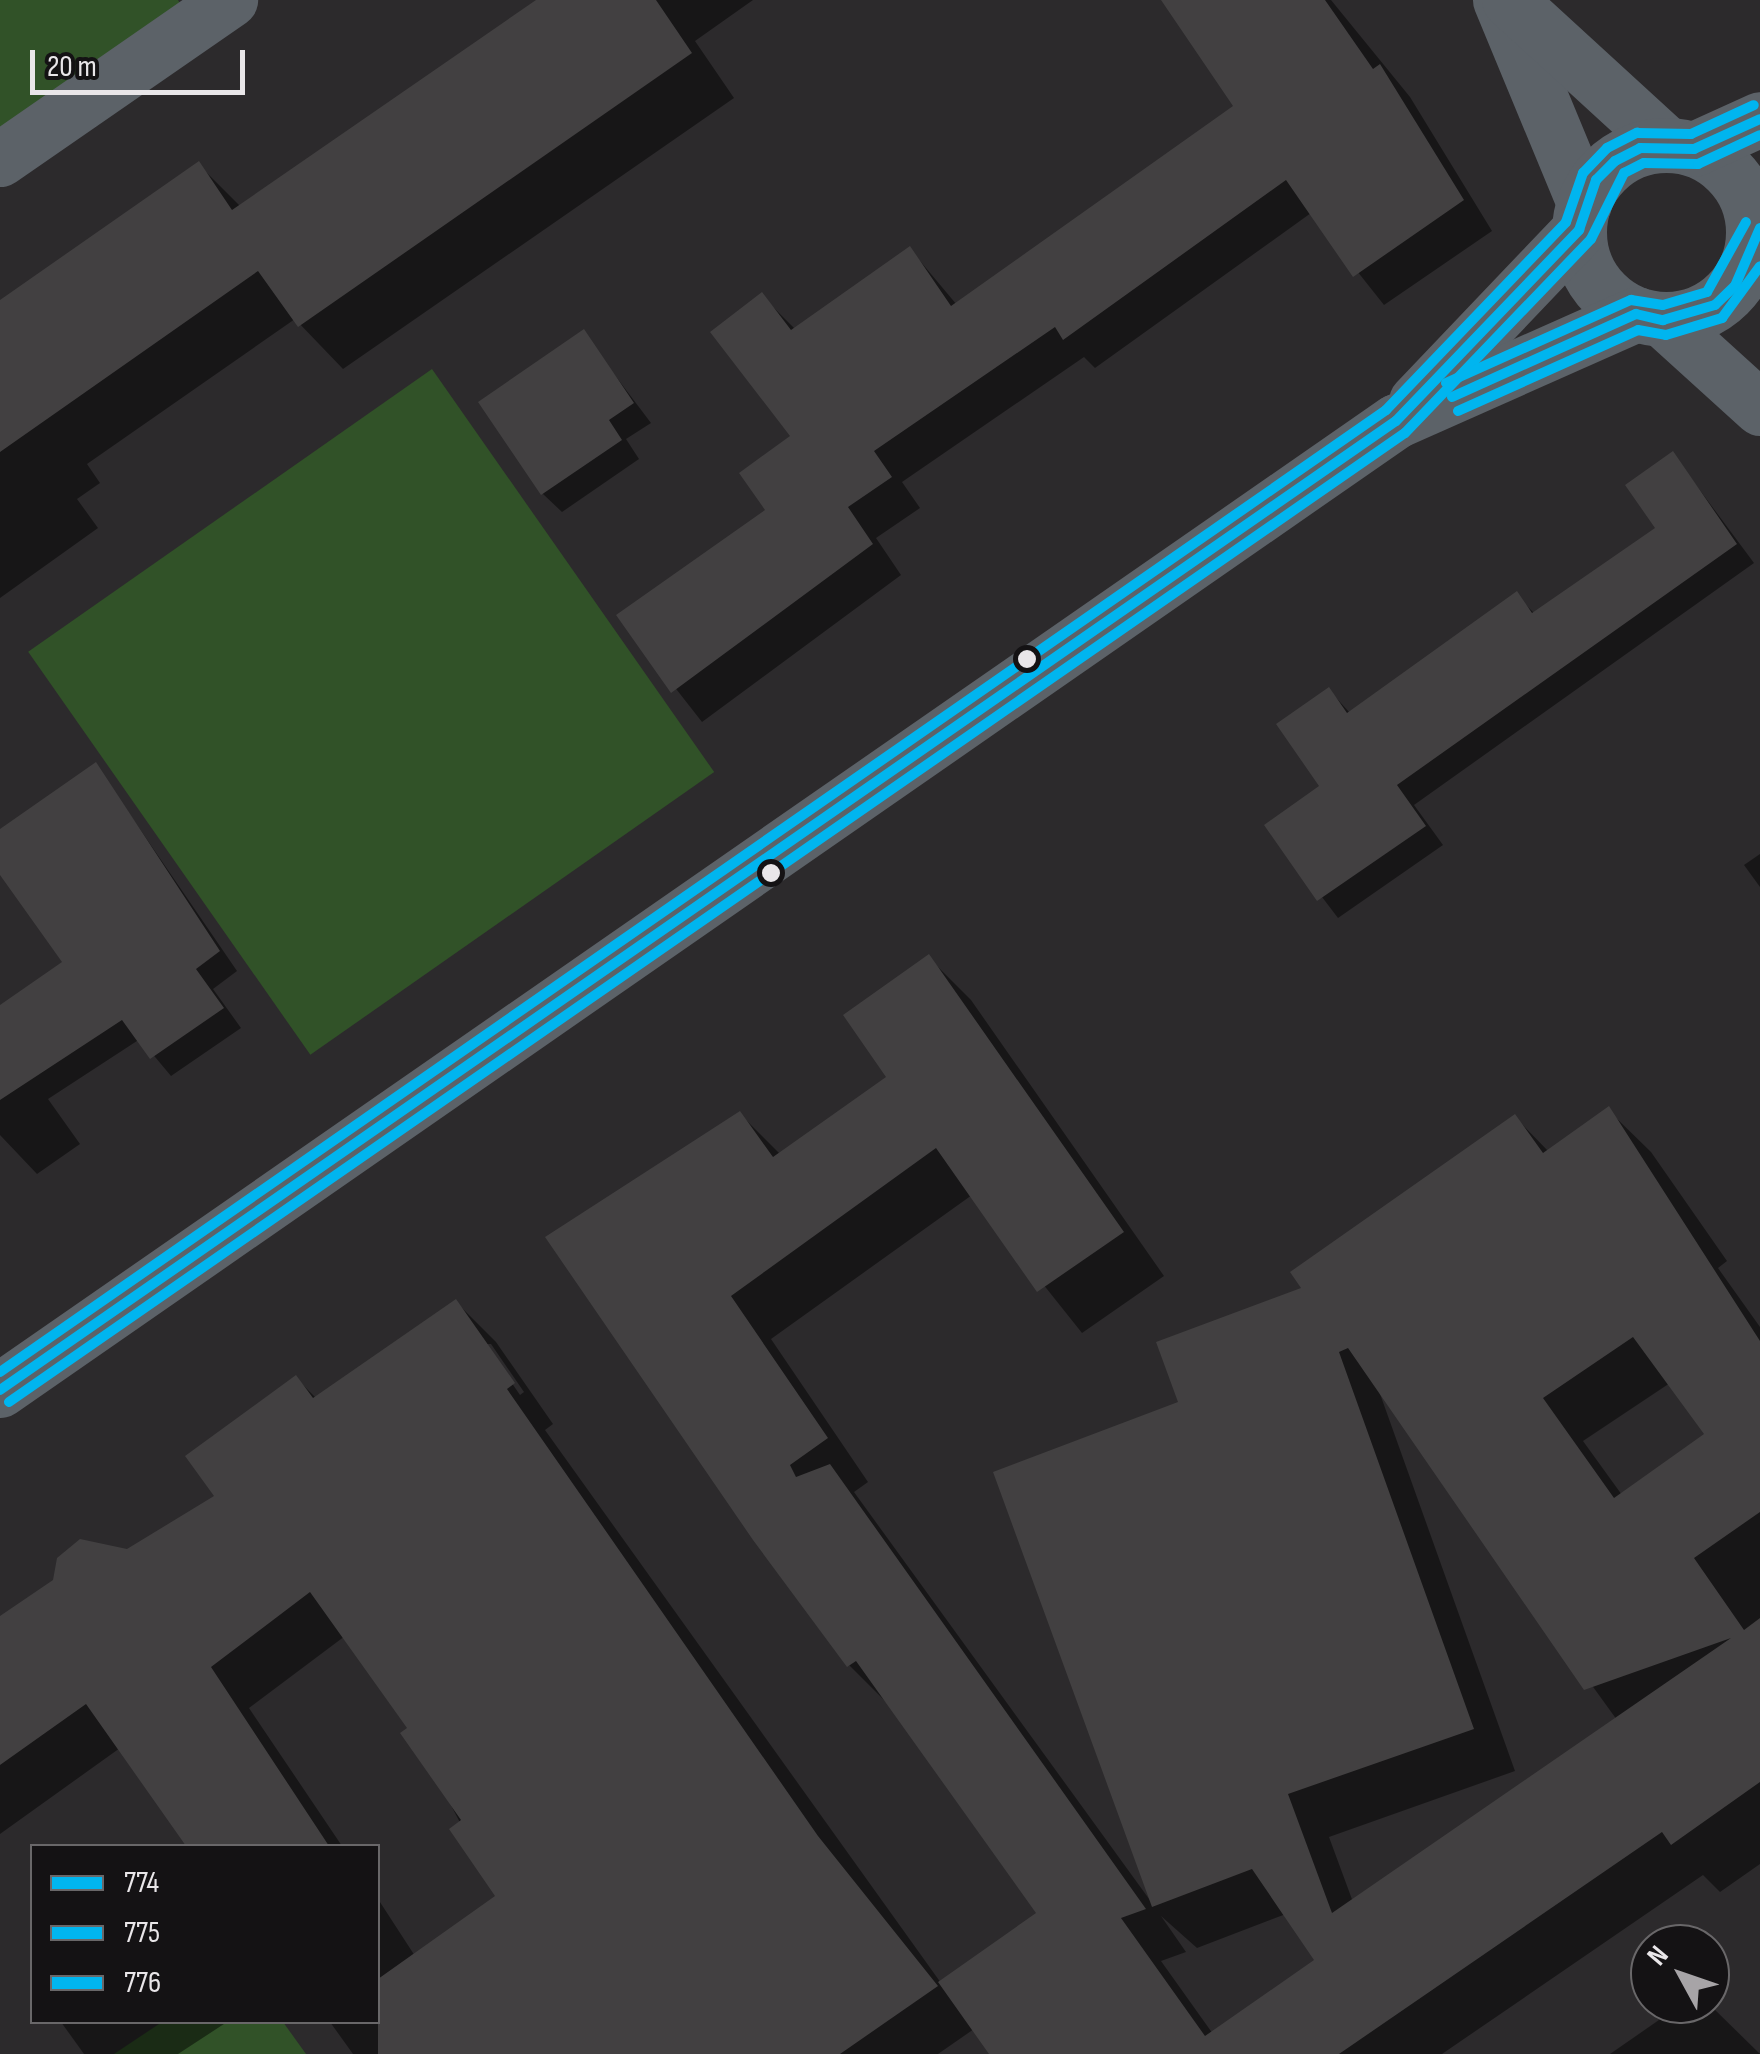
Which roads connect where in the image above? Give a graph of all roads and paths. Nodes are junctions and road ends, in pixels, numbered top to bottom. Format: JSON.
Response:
{"nodes":[{"id":1,"x":230,"y":0,"type":"edge"},
{"id":2,"x":1500,"y":0,"type":"edge"},
{"id":3,"x":1509,"y":0,"type":"edge"},
{"id":4,"x":1760,"y":120,"type":"edge"},
{"id":5,"x":1680,"y":147,"type":"junction"},
{"id":6,"x":0,"y":159,"type":"edge"},
{"id":7,"x":1581,"y":217,"type":"junction"},
{"id":8,"x":1756,"y":250,"type":"edge"},
{"id":9,"x":1649,"y":317,"type":"junction"},
{"id":10,"x":1760,"y":408,"type":"edge"},
{"id":11,"x":1396,"y":422,"type":"junction"},
{"id":12,"x":0,"y":1390,"type":"edge"}],
"edges":[{"from":1,"to":6,"type":"street"},
{"from":2,"to":7,"type":"street"},
{"from":3,"to":5,"type":"street"},
{"from":4,"to":5,"type":"street"},
{"from":5,"to":7,"type":"street"},
{"from":5,"to":8,"type":"street"},
{"from":7,"to":9,"type":"street"},
{"from":7,"to":11,"type":"street"},
{"from":8,"to":9,"type":"street"},
{"from":9,"to":10,"type":"street"},
{"from":9,"to":11,"type":"street"},
{"from":11,"to":12,"type":"street"}]}
